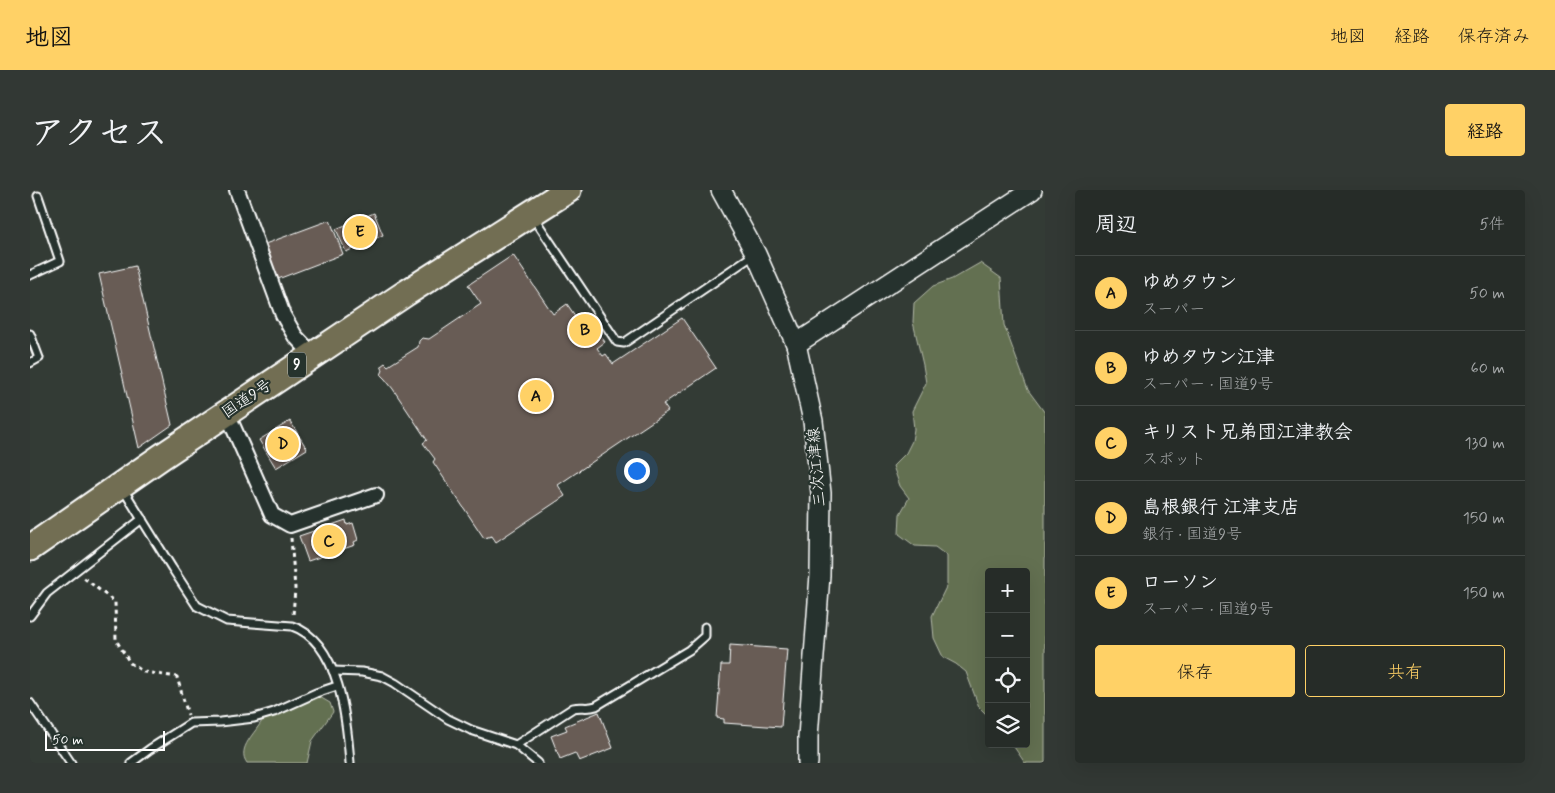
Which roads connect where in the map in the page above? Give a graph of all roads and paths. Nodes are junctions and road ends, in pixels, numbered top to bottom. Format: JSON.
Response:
{"nodes":[{"id":1,"x":238,"y":190,"type":"edge"},
{"id":2,"x":568,"y":190,"type":"edge"},
{"id":3,"x":721,"y":190,"type":"edge"},
{"id":4,"x":1032,"y":190,"type":"edge"},
{"id":5,"x":1042,"y":190,"type":"edge"},
{"id":6,"x":1045,"y":193,"type":"edge"},
{"id":7,"x":38,"y":196,"type":"dead end"},
{"id":8,"x":531,"y":214,"type":"junction"},
{"id":9,"x":756,"y":254,"type":"junction"},
{"id":10,"x":30,"y":275,"type":"edge"},
{"id":11,"x":30,"y":334,"type":"edge"},
{"id":12,"x":796,"y":344,"type":"junction"},
{"id":13,"x":313,"y":355,"type":"junction"},
{"id":14,"x":30,"y":363,"type":"edge"},
{"id":15,"x":227,"y":412,"type":"junction"},
{"id":16,"x":120,"y":485,"type":"junction"},
{"id":17,"x":376,"y":496,"type":"dead end"},
{"id":18,"x":142,"y":519,"type":"junction"},
{"id":19,"x":290,"y":525,"type":"junction"},
{"id":20,"x":30,"y":548,"type":"edge"},
{"id":21,"x":75,"y":571,"type":"junction"},
{"id":22,"x":30,"y":616,"type":"edge"},
{"id":23,"x":292,"y":626,"type":"junction"},
{"id":24,"x":705,"y":627,"type":"dead end"},
{"id":25,"x":333,"y":671,"type":"junction"},
{"id":26,"x":337,"y":686,"type":"junction"},
{"id":27,"x":30,"y":703,"type":"edge"},
{"id":28,"x":191,"y":724,"type":"junction"},
{"id":29,"x":516,"y":745,"type":"junction"},
{"id":30,"x":71,"y":763,"type":"edge"},
{"id":31,"x":131,"y":763,"type":"edge"},
{"id":32,"x":350,"y":763,"type":"edge"},
{"id":33,"x":538,"y":763,"type":"edge"},
{"id":34,"x":808,"y":763,"type":"edge"}],
"edges":[{"from":1,"to":13,"type":"street"},
{"from":2,"to":8,"type":"highway","name":"国道9号","number":"9"},
{"from":3,"to":9,"type":"main road","name":"三次江津線"},
{"from":4,"to":12,"type":"main road"},
{"from":5,"to":6,"type":"main road"},
{"from":7,"to":10,"type":"lane"},
{"from":8,"to":9,"type":"lane"},
{"from":8,"to":13,"type":"highway","name":"国道9号","number":"9"},
{"from":9,"to":12,"type":"main road","name":"三次江津線"},
{"from":11,"to":14,"type":"lane"},
{"from":12,"to":34,"type":"main road","name":"三次江津線"},
{"from":13,"to":15,"type":"highway","name":"国道9号","number":"9"},
{"from":15,"to":16,"type":"highway","name":"国道9号","number":"9"},
{"from":15,"to":19,"type":"street"},
{"from":16,"to":18,"type":"lane"},
{"from":16,"to":20,"type":"highway","name":"国道9号","number":"9"},
{"from":17,"to":19,"type":"street"},
{"from":18,"to":21,"type":"lane"},
{"from":18,"to":23,"type":"lane"},
{"from":19,"to":23,"type":"path"},
{"from":21,"to":22,"type":"lane"},
{"from":21,"to":28,"type":"path"},
{"from":23,"to":25,"type":"lane"},
{"from":24,"to":29,"type":"lane"},
{"from":25,"to":26,"type":"lane"},
{"from":25,"to":29,"type":"lane"},
{"from":26,"to":28,"type":"lane"},
{"from":26,"to":32,"type":"lane"},
{"from":27,"to":30,"type":"lane"},
{"from":28,"to":31,"type":"lane"},
{"from":29,"to":33,"type":"lane"}]}
